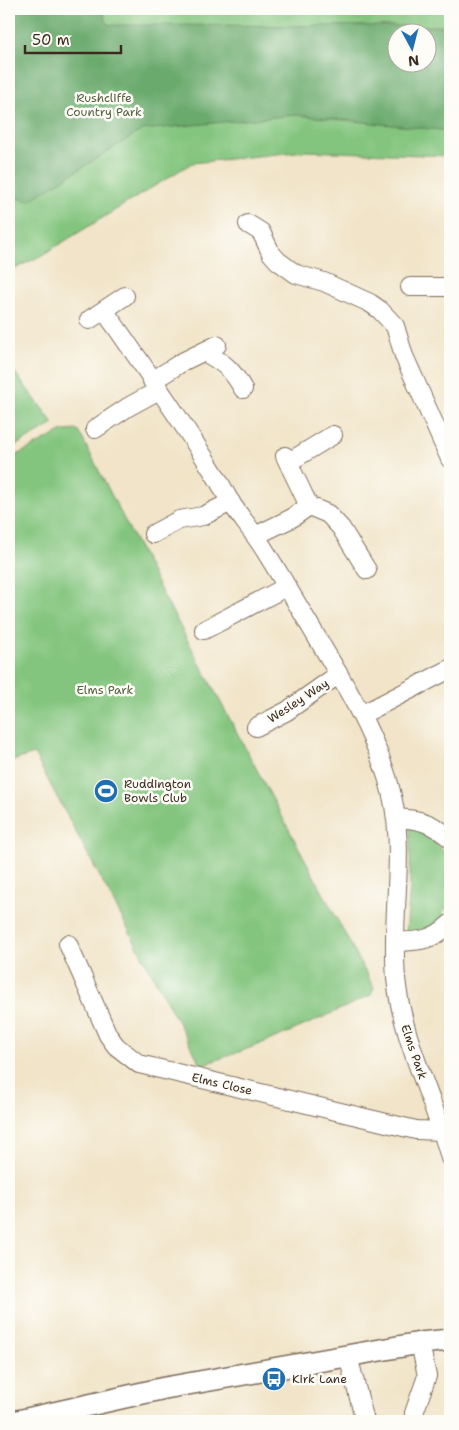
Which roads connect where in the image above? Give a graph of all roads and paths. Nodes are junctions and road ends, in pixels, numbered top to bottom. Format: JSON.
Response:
{"nodes":[{"id":1,"x":248,"y":224,"type":"dead end"},
{"id":2,"x":410,"y":287,"type":"dead end"},
{"id":3,"x":450,"y":288,"type":"edge"},
{"id":4,"x":125,"y":296,"type":"dead end"},
{"id":5,"x":104,"y":310,"type":"junction"},
{"id":6,"x":88,"y":320,"type":"dead end"},
{"id":7,"x":155,"y":386,"type":"junction"},
{"id":8,"x":243,"y":389,"type":"dead end"},
{"id":9,"x":95,"y":429,"type":"dead end"},
{"id":10,"x":333,"y":435,"type":"dead end"},
{"id":11,"x":450,"y":459,"type":"edge"},
{"id":12,"x":231,"y":502,"type":"junction"},
{"id":13,"x":309,"y":506,"type":"junction"},
{"id":14,"x":152,"y":534,"type":"dead end"},
{"id":15,"x":255,"y":536,"type":"junction"},
{"id":16,"x":367,"y":570,"type":"dead end"},
{"id":17,"x":286,"y":587,"type":"junction"},
{"id":18,"x":204,"y":630,"type":"dead end"},
{"id":19,"x":450,"y":669,"type":"edge"},
{"id":20,"x":339,"y":674,"type":"junction"},
{"id":21,"x":361,"y":715,"type":"junction"},
{"id":22,"x":256,"y":727,"type":"dead end"},
{"id":23,"x":396,"y":818,"type":"junction"},
{"id":24,"x":450,"y":838,"type":"edge"},
{"id":25,"x":450,"y":924,"type":"edge"},
{"id":26,"x":395,"y":942,"type":"junction"},
{"id":27,"x":67,"y":945,"type":"dead end"},
{"id":28,"x":443,"y":1131,"type":"junction"},
{"id":29,"x":450,"y":1158,"type":"edge"},
{"id":30,"x":450,"y":1340,"type":"edge"},
{"id":31,"x":420,"y":1343,"type":"junction"},
{"id":32,"x":348,"y":1356,"type":"junction"},
{"id":33,"x":18,"y":1421,"type":"edge"},
{"id":34,"x":365,"y":1421,"type":"edge"},
{"id":35,"x":415,"y":1421,"type":"edge"}],
"edges":[{"from":1,"to":11,"type":"street"},
{"from":2,"to":3,"type":"street"},
{"from":4,"to":5,"type":"street"},
{"from":5,"to":6,"type":"street"},
{"from":5,"to":7,"type":"street","name":"Elms Park"},
{"from":7,"to":8,"type":"street"},
{"from":7,"to":9,"type":"street"},
{"from":7,"to":12,"type":"street","name":"Elms Park"},
{"from":10,"to":13,"type":"street"},
{"from":12,"to":14,"type":"street"},
{"from":12,"to":15,"type":"street","name":"Elms Park"},
{"from":13,"to":15,"type":"street"},
{"from":13,"to":16,"type":"street"},
{"from":15,"to":17,"type":"street","name":"Elms Park"},
{"from":17,"to":18,"type":"street"},
{"from":17,"to":20,"type":"street","name":"Elms Park"},
{"from":19,"to":21,"type":"street"},
{"from":20,"to":21,"type":"street","name":"Elms Park"},
{"from":20,"to":22,"type":"street","name":"Wesley Way"},
{"from":21,"to":23,"type":"street","name":"Elms Park"},
{"from":23,"to":24,"type":"street"},
{"from":23,"to":26,"type":"street","name":"Elms Park"},
{"from":25,"to":26,"type":"street"},
{"from":26,"to":28,"type":"street","name":"Elms Park"},
{"from":27,"to":28,"type":"street","name":"Elms Close"},
{"from":28,"to":29,"type":"street","name":"Elms Park"},
{"from":30,"to":31,"type":"main road"},
{"from":31,"to":32,"type":"main road"},
{"from":31,"to":35,"type":"street"},
{"from":32,"to":33,"type":"main road"},
{"from":32,"to":34,"type":"street"}]}
